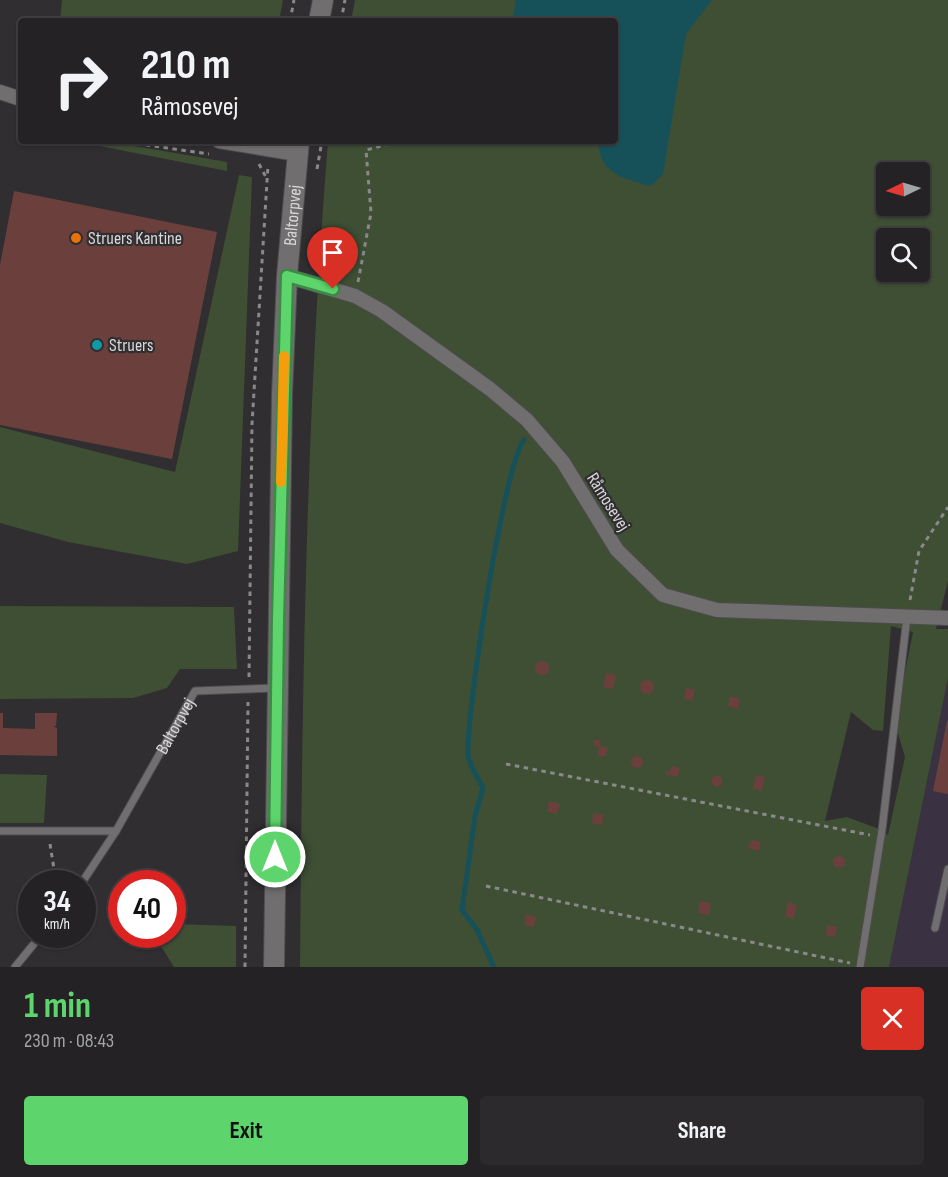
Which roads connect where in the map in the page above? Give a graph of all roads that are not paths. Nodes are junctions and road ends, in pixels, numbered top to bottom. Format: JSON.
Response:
{"nodes":[{"id":1,"x":323,"y":0,"type":"edge"},
{"id":2,"x":320,"y":18,"type":"edge"},
{"id":3,"x":0,"y":92,"type":"edge"},
{"id":4,"x":18,"y":98,"type":"edge"},
{"id":5,"x":298,"y":147,"type":"edge"},
{"id":6,"x":219,"y":148,"type":"edge"},
{"id":7,"x":287,"y":276,"type":"junction"},
{"id":8,"x":907,"y":617,"type":"junction"},
{"id":9,"x":948,"y":618,"type":"edge"},
{"id":10,"x":276,"y":688,"type":"junction"},
{"id":11,"x":0,"y":831,"type":"edge"},
{"id":12,"x":116,"y":831,"type":"junction"},
{"id":13,"x":948,"y":869,"type":"edge"},
{"id":14,"x":90,"y":870,"type":"edge"},
{"id":15,"x":935,"y":928,"type":"dead end"},
{"id":16,"x":31,"y":948,"type":"edge"},
{"id":17,"x":860,"y":966,"type":"edge"},
{"id":18,"x":15,"y":967,"type":"edge"},
{"id":19,"x":274,"y":967,"type":"edge"}],
"edges":[{"from":1,"to":2,"type":"street"},
{"from":3,"to":4,"type":"street"},
{"from":5,"to":6,"type":"street"},
{"from":5,"to":7,"type":"street","name":"Baltorpvej"},
{"from":7,"to":8,"type":"street","name":"Råmosevej"},
{"from":7,"to":10,"type":"street","name":"Baltorpvej"},
{"from":8,"to":9,"type":"street","name":"Råmosevej"},
{"from":8,"to":17,"type":"lane"},
{"from":10,"to":12,"type":"lane","name":"Baltorpvej"},
{"from":10,"to":19,"type":"street","name":"Baltorpvej"},
{"from":11,"to":12,"type":"lane"},
{"from":12,"to":14,"type":"lane","name":"Baltorpvej"},
{"from":13,"to":15,"type":"lane"},
{"from":16,"to":18,"type":"lane"}]}
